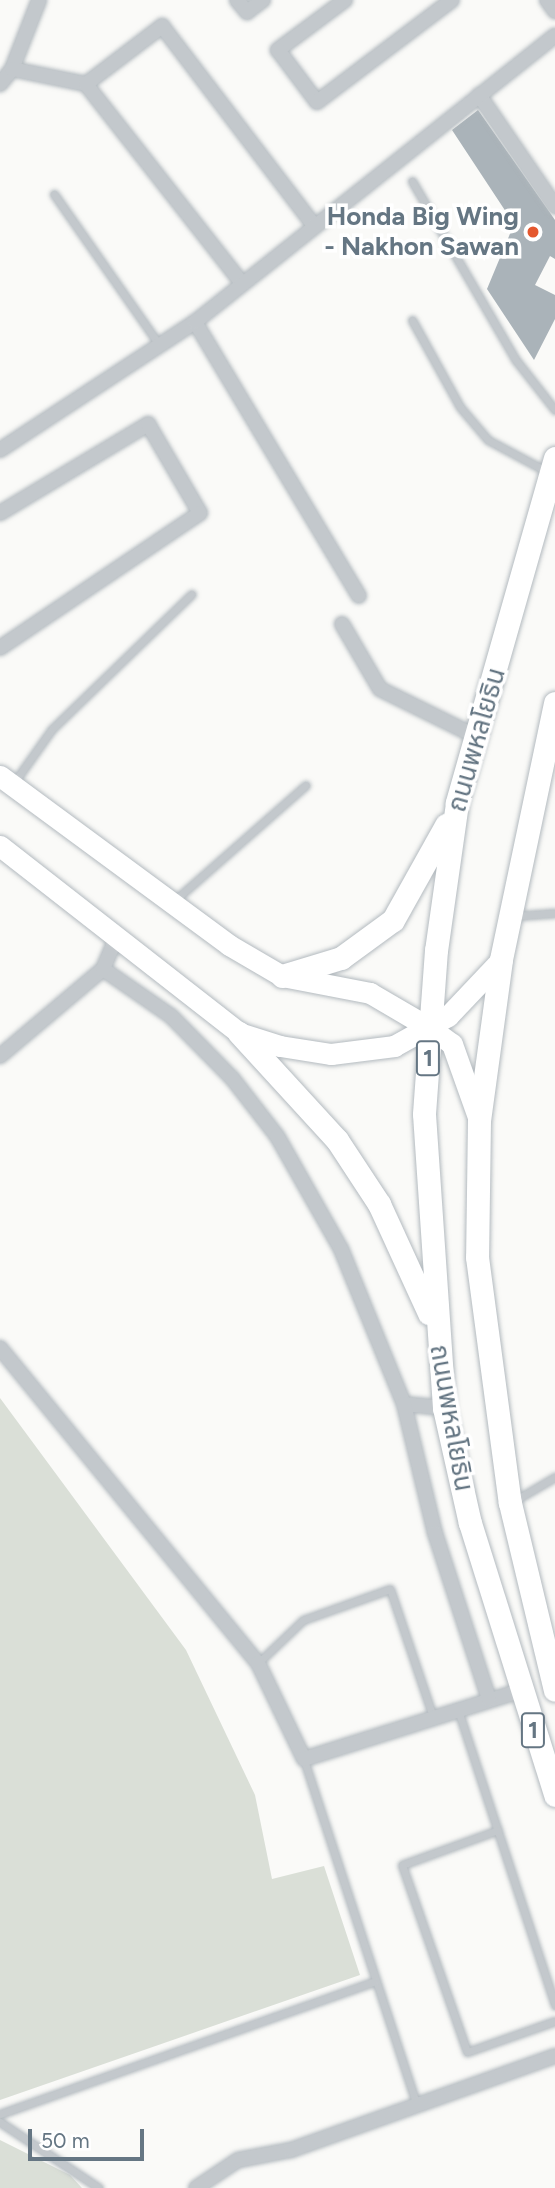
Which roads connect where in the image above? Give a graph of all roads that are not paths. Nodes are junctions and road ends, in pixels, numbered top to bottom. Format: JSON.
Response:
{"nodes":[{"id":1,"x":39,"y":0,"type":"edge"},
{"id":2,"x":237,"y":0,"type":"edge"},
{"id":3,"x":263,"y":0,"type":"edge"},
{"id":4,"x":345,"y":0,"type":"edge"},
{"id":5,"x":452,"y":0,"type":"edge"},
{"id":6,"x":547,"y":0,"type":"edge"},
{"id":7,"x":555,"y":11,"type":"edge"},
{"id":8,"x":555,"y":36,"type":"edge"},
{"id":9,"x":12,"y":69,"type":"junction"},
{"id":10,"x":0,"y":84,"type":"edge"},
{"id":11,"x":86,"y":84,"type":"junction"},
{"id":12,"x":479,"y":95,"type":"junction"},
{"id":13,"x":412,"y":181,"type":"dead end"},
{"id":14,"x":54,"y":194,"type":"dead end"},
{"id":15,"x":555,"y":206,"type":"edge"},
{"id":16,"x":312,"y":223,"type":"junction"},
{"id":17,"x":241,"y":282,"type":"junction"},
{"id":18,"x":412,"y":320,"type":"dead end"},
{"id":19,"x":195,"y":321,"type":"junction"},
{"id":20,"x":161,"y":346,"type":"junction"},
{"id":21,"x":555,"y":410,"type":"edge"},
{"id":22,"x":0,"y":450,"type":"edge"},
{"id":23,"x":552,"y":465,"type":"edge"},
{"id":24,"x":0,"y":513,"type":"edge"},
{"id":25,"x":192,"y":594,"type":"dead end"},
{"id":26,"x":359,"y":596,"type":"dead end"},
{"id":27,"x":342,"y":624,"type":"dead end"},
{"id":28,"x":0,"y":648,"type":"edge"},
{"id":29,"x":555,"y":703,"type":"edge"},
{"id":30,"x":479,"y":738,"type":"junction"},
{"id":31,"x":6,"y":781,"type":"edge"},
{"id":32,"x":306,"y":785,"type":"dead end"},
{"id":33,"x":457,"y":803,"type":"junction"},
{"id":34,"x":0,"y":846,"type":"edge"},
{"id":35,"x":174,"y":901,"type":"junction"},
{"id":36,"x":555,"y":913,"type":"edge"},
{"id":37,"x":508,"y":917,"type":"junction"},
{"id":38,"x":117,"y":938,"type":"junction"},
{"id":39,"x":501,"y":960,"type":"junction"},
{"id":40,"x":103,"y":969,"type":"junction"},
{"id":41,"x":282,"y":976,"type":"junction"},
{"id":42,"x":430,"y":1028,"type":"junction"},
{"id":43,"x":239,"y":1033,"type":"junction"},
{"id":44,"x":0,"y":1056,"type":"edge"},
{"id":45,"x":479,"y":1120,"type":"junction"},
{"id":46,"x":435,"y":1328,"type":"junction"},
{"id":47,"x":0,"y":1348,"type":"edge"},
{"id":48,"x":404,"y":1404,"type":"junction"},
{"id":49,"x":444,"y":1408,"type":"junction"},
{"id":50,"x":555,"y":1477,"type":"edge"},
{"id":51,"x":510,"y":1503,"type":"junction"},
{"id":52,"x":258,"y":1663,"type":"junction"},
{"id":53,"x":555,"y":1690,"type":"edge"},
{"id":54,"x":520,"y":1691,"type":"junction"},
{"id":55,"x":489,"y":1699,"type":"junction"},
{"id":56,"x":458,"y":1710,"type":"junction"},
{"id":57,"x":433,"y":1717,"type":"junction"},
{"id":58,"x":304,"y":1759,"type":"junction"},
{"id":59,"x":555,"y":1796,"type":"edge"},
{"id":60,"x":498,"y":1830,"type":"junction"},
{"id":61,"x":373,"y":1982,"type":"junction"},
{"id":62,"x":555,"y":2005,"type":"edge"},
{"id":63,"x":555,"y":2021,"type":"edge"},
{"id":64,"x":555,"y":2056,"type":"edge"},
{"id":65,"x":417,"y":2105,"type":"junction"},
{"id":66,"x":0,"y":2114,"type":"edge"},
{"id":67,"x":0,"y":2122,"type":"edge"},
{"id":68,"x":99,"y":2188,"type":"edge"},
{"id":69,"x":195,"y":2188,"type":"edge"}],
"edges":[{"from":1,"to":9,"type":"street"},
{"from":2,"to":3,"type":"street"},
{"from":4,"to":5,"type":"street"},
{"from":6,"to":7,"type":"street"},
{"from":8,"to":12,"type":"street"},
{"from":9,"to":10,"type":"street"},
{"from":9,"to":11,"type":"street"},
{"from":11,"to":16,"type":"street"},
{"from":11,"to":17,"type":"street"},
{"from":12,"to":15,"type":"street"},
{"from":12,"to":16,"type":"street"},
{"from":13,"to":21,"type":"lane"},
{"from":14,"to":20,"type":"lane"},
{"from":16,"to":17,"type":"street"},
{"from":17,"to":19,"type":"street"},
{"from":18,"to":23,"type":"lane"},
{"from":19,"to":20,"type":"street"},
{"from":19,"to":26,"type":"street"},
{"from":20,"to":22,"type":"street"},
{"from":23,"to":30,"type":"main road","name":"ถนนพหลโยธิน","number":"1"},
{"from":24,"to":28,"type":"street"},
{"from":25,"to":31,"type":"lane"},
{"from":27,"to":30,"type":"street"},
{"from":29,"to":37,"type":"main road","name":"ถนนพหลโยธิน","number":"1"},
{"from":30,"to":33,"type":"main road","name":"ถนนพหลโยธิน","number":"1"},
{"from":31,"to":35,"type":"main road","name":"ถนนพหลโยธิน"},
{"from":32,"to":35,"type":"lane"},
{"from":33,"to":41,"type":"main road"},
{"from":33,"to":42,"type":"main road","name":"ถนนพหลโยธิน","number":"1"},
{"from":34,"to":38,"type":"main road"},
{"from":35,"to":41,"type":"main road","name":"ถนนพหลโยธิน"},
{"from":36,"to":37,"type":"lane"},
{"from":37,"to":39,"type":"main road","name":"ถนนพหลโยธิน","number":"1"},
{"from":38,"to":40,"type":"street"},
{"from":38,"to":43,"type":"main road"},
{"from":39,"to":42,"type":"main road"},
{"from":39,"to":45,"type":"main road","name":"ถนนพหลโยธิน","number":"1"},
{"from":40,"to":44,"type":"street"},
{"from":40,"to":48,"type":"street"},
{"from":41,"to":42,"type":"main road","name":"ถนนพหลโยธิน"},
{"from":42,"to":43,"type":"main road"},
{"from":42,"to":45,"type":"main road","name":"ถนนพหลโยธิน"},
{"from":42,"to":46,"type":"main road","name":"ถนนพหลโยธิน","number":"1"},
{"from":43,"to":46,"type":"main road"},
{"from":45,"to":51,"type":"main road","name":"ถนนพหลโยธิน","number":"1"},
{"from":46,"to":49,"type":"main road","name":"ถนนพหลโยธิน","number":"1"},
{"from":47,"to":52,"type":"street"},
{"from":48,"to":49,"type":"street"},
{"from":48,"to":55,"type":"street"},
{"from":49,"to":54,"type":"main road","name":"ถนนพหลโยธิน","number":"1"},
{"from":50,"to":51,"type":"lane"},
{"from":51,"to":53,"type":"main road","name":"ถนนพหลโยธิน","number":"1"},
{"from":52,"to":57,"type":"lane"},
{"from":52,"to":58,"type":"street"},
{"from":54,"to":55,"type":"street"},
{"from":54,"to":59,"type":"main road","name":"ถนนพหลโยธิน","number":"1"},
{"from":55,"to":56,"type":"street"},
{"from":56,"to":57,"type":"street"},
{"from":56,"to":60,"type":"lane"},
{"from":57,"to":58,"type":"street"},
{"from":58,"to":61,"type":"lane"},
{"from":60,"to":62,"type":"lane"},
{"from":60,"to":63,"type":"lane"},
{"from":61,"to":65,"type":"lane"},
{"from":61,"to":66,"type":"lane"},
{"from":64,"to":65,"type":"street"},
{"from":65,"to":69,"type":"street"},
{"from":67,"to":68,"type":"lane"}]}
